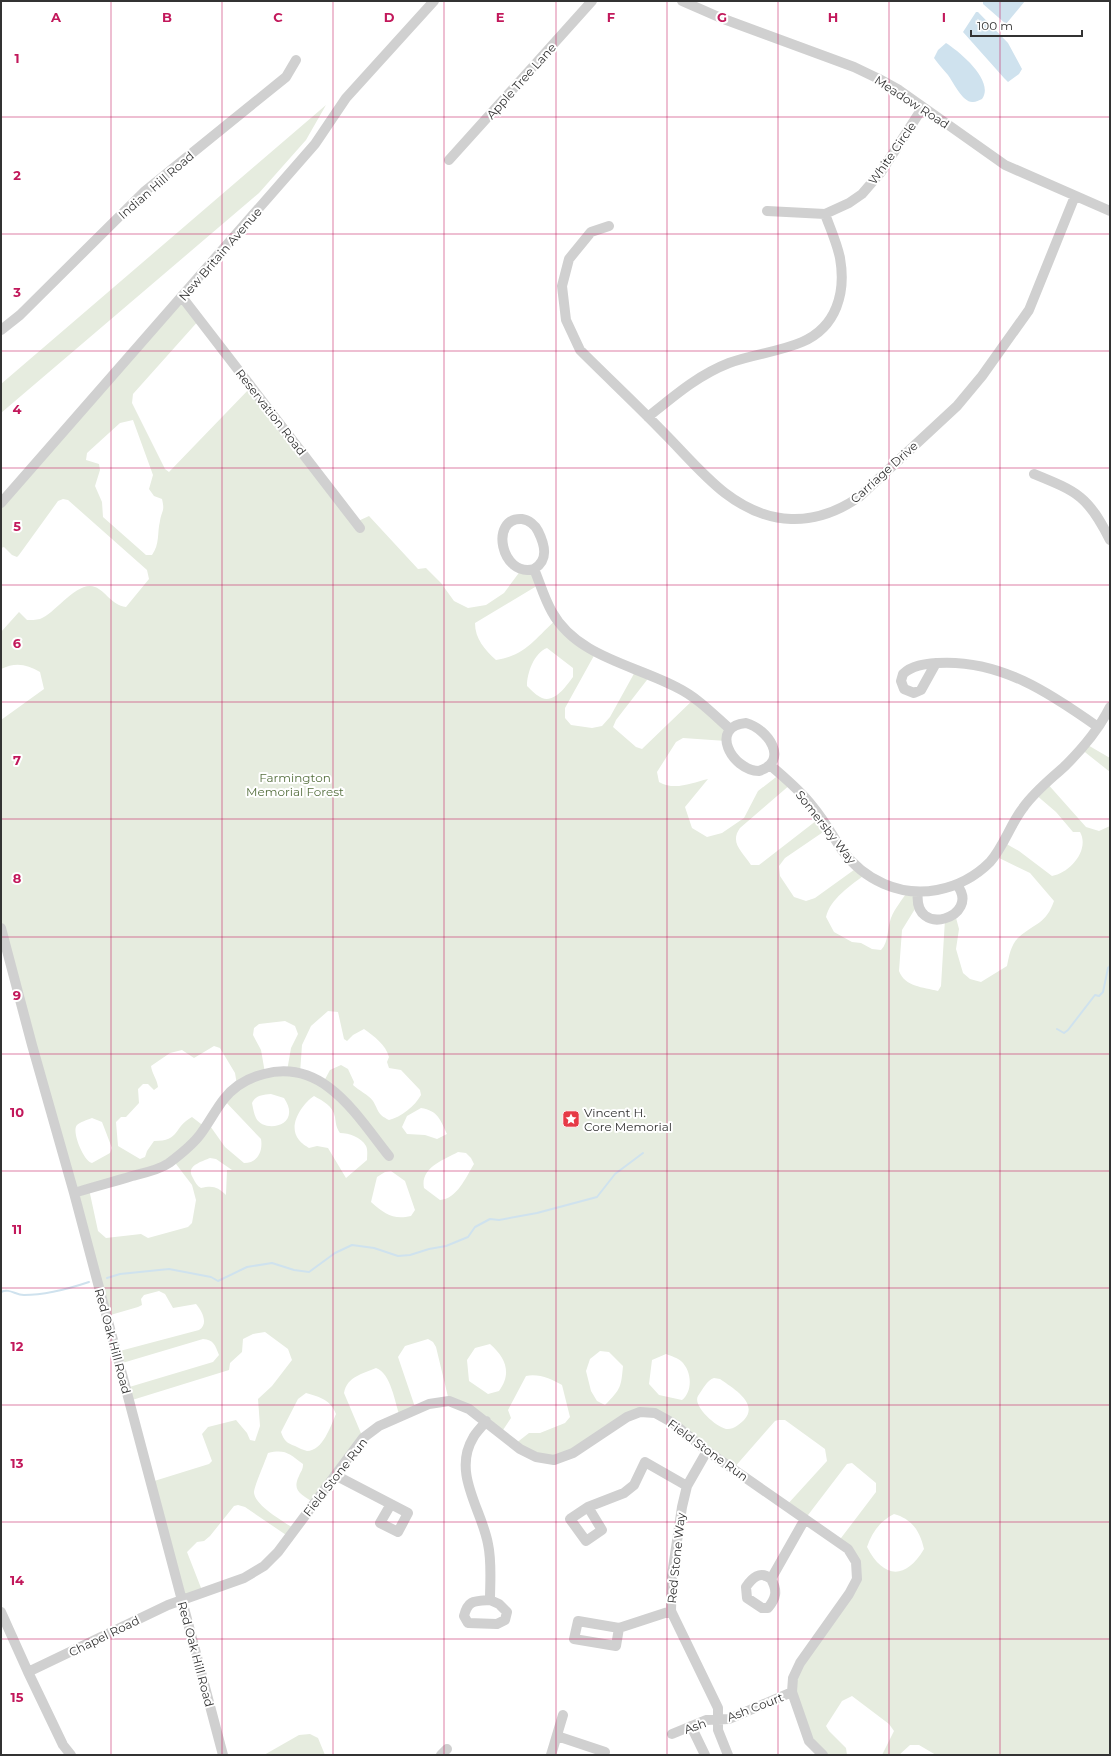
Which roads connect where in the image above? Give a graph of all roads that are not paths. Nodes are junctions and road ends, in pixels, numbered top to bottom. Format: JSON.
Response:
{"nodes":[{"id":1,"x":434,"y":1,"type":"edge"},
{"id":2,"x":592,"y":1,"type":"edge"},
{"id":3,"x":682,"y":1,"type":"edge"},
{"id":4,"x":296,"y":60,"type":"dead end"},
{"id":5,"x":923,"y":107,"type":"junction"},
{"id":6,"x":450,"y":160,"type":"dead end"},
{"id":7,"x":1075,"y":196,"type":"junction"},
{"id":8,"x":767,"y":211,"type":"dead end"},
{"id":9,"x":1110,"y":211,"type":"edge"},
{"id":10,"x":825,"y":214,"type":"junction"},
{"id":11,"x":609,"y":226,"type":"dead end"},
{"id":12,"x":182,"y":297,"type":"junction"},
{"id":13,"x":1,"y":330,"type":"edge"},
{"id":14,"x":648,"y":417,"type":"junction"},
{"id":15,"x":1034,"y":474,"type":"dead end"},
{"id":16,"x":1,"y":503,"type":"edge"},
{"id":17,"x":360,"y":528,"type":"dead end"},
{"id":18,"x":1110,"y":540,"type":"edge"},
{"id":19,"x":534,"y":569,"type":"junction"},
{"id":20,"x":936,"y":663,"type":"dead end"},
{"id":21,"x":1110,"y":708,"type":"edge"},
{"id":22,"x":1098,"y":727,"type":"junction"},
{"id":23,"x":730,"y":729,"type":"junction"},
{"id":24,"x":770,"y":765,"type":"junction"},
{"id":25,"x":957,"y":885,"type":"junction"},
{"id":26,"x":918,"y":892,"type":"junction"},
{"id":27,"x":1,"y":928,"type":"edge"},
{"id":28,"x":389,"y":1156,"type":"dead end"},
{"id":29,"x":74,"y":1193,"type":"junction"},
{"id":30,"x":486,"y":1421,"type":"junction"},
{"id":31,"x":707,"y":1451,"type":"junction"},
{"id":32,"x":335,"y":1475,"type":"junction"},
{"id":33,"x":688,"y":1486,"type":"junction"},
{"id":34,"x":390,"y":1504,"type":"dead end"},
{"id":35,"x":588,"y":1506,"type":"dead end"},
{"id":36,"x":805,"y":1519,"type":"junction"},
{"id":37,"x":771,"y":1579,"type":"dead end"},
{"id":38,"x":182,"y":1600,"type":"junction"},
{"id":39,"x":490,"y":1600,"type":"dead end"},
{"id":40,"x":671,"y":1611,"type":"junction"},
{"id":41,"x":1,"y":1613,"type":"edge"},
{"id":42,"x":619,"y":1628,"type":"dead end"},
{"id":43,"x":28,"y":1672,"type":"junction"},
{"id":44,"x":792,"y":1692,"type":"junction"},
{"id":45,"x":563,"y":1715,"type":"dead end"},
{"id":46,"x":718,"y":1720,"type":"junction"},
{"id":47,"x":691,"y":1726,"type":"junction"},
{"id":48,"x":672,"y":1734,"type":"dead end"},
{"id":49,"x":557,"y":1736,"type":"junction"},
{"id":50,"x":71,"y":1755,"type":"edge"},
{"id":51,"x":223,"y":1755,"type":"edge"},
{"id":52,"x":551,"y":1755,"type":"edge"},
{"id":53,"x":604,"y":1755,"type":"edge"},
{"id":54,"x":705,"y":1755,"type":"edge"},
{"id":55,"x":728,"y":1755,"type":"edge"},
{"id":56,"x":823,"y":1755,"type":"edge"}],
"edges":[{"from":1,"to":12,"type":"street","name":"New Britain Avenue"},
{"from":2,"to":6,"type":"street","name":"Apple Tree Lane"},
{"from":3,"to":5,"type":"street","name":"Meadow Road"},
{"from":4,"to":13,"type":"street","name":"Indian Hill Road"},
{"from":5,"to":7,"type":"street","name":"Meadow Road"},
{"from":5,"to":10,"type":"street","name":"White Circle"},
{"from":7,"to":9,"type":"street","name":"Meadow Road"},
{"from":7,"to":14,"type":"street","name":"Carriage Drive"},
{"from":8,"to":10,"type":"street","name":"White Circle"},
{"from":10,"to":14,"type":"street"},
{"from":11,"to":14,"type":"street","name":"Carriage Drive"},
{"from":12,"to":16,"type":"street","name":"New Britain Avenue"},
{"from":12,"to":17,"type":"street","name":"Reservation Road"},
{"from":15,"to":18,"type":"street"},
{"from":19,"to":19,"type":"street"},
{"from":19,"to":23,"type":"street"},
{"from":20,"to":22,"type":"street"},
{"from":21,"to":22,"type":"street","name":"Somersby Way"},
{"from":22,"to":25,"type":"street","name":"Somersby Way"},
{"from":23,"to":24,"type":"street"},
{"from":23,"to":24,"type":"street"},
{"from":24,"to":26,"type":"street","name":"Somersby Way"},
{"from":25,"to":26,"type":"street","name":"Somersby Way"},
{"from":25,"to":26,"type":"street"},
{"from":27,"to":29,"type":"street","name":"Red Oak Hill Road"},
{"from":28,"to":29,"type":"street"},
{"from":29,"to":38,"type":"street","name":"Red Oak Hill Road"},
{"from":30,"to":31,"type":"street","name":"Field Stone Run"},
{"from":30,"to":32,"type":"street","name":"Field Stone Run"},
{"from":30,"to":39,"type":"street"},
{"from":31,"to":33,"type":"street","name":"Red Stone Way"},
{"from":31,"to":36,"type":"street","name":"Field Stone Run"},
{"from":32,"to":34,"type":"street"},
{"from":32,"to":38,"type":"street","name":"Field Stone Run"},
{"from":33,"to":35,"type":"street"},
{"from":33,"to":40,"type":"street","name":"Red Stone Way"},
{"from":36,"to":37,"type":"street"},
{"from":36,"to":44,"type":"street","name":"Field Stone Run"},
{"from":38,"to":43,"type":"street","name":"Chapel Road"},
{"from":38,"to":51,"type":"street","name":"Red Oak Hill Road"},
{"from":40,"to":42,"type":"street"},
{"from":40,"to":46,"type":"street","name":"Red Stone Way"},
{"from":41,"to":43,"type":"street"},
{"from":43,"to":50,"type":"street"},
{"from":44,"to":46,"type":"street","name":"Ash Court"},
{"from":44,"to":56,"type":"street"},
{"from":45,"to":49,"type":"street"},
{"from":46,"to":47,"type":"street","name":"Ash"},
{"from":46,"to":55,"type":"street","name":"Red Stone Way"},
{"from":47,"to":48,"type":"street","name":"Ash"},
{"from":47,"to":54,"type":"street"},
{"from":49,"to":52,"type":"street"},
{"from":49,"to":53,"type":"street"}]}
